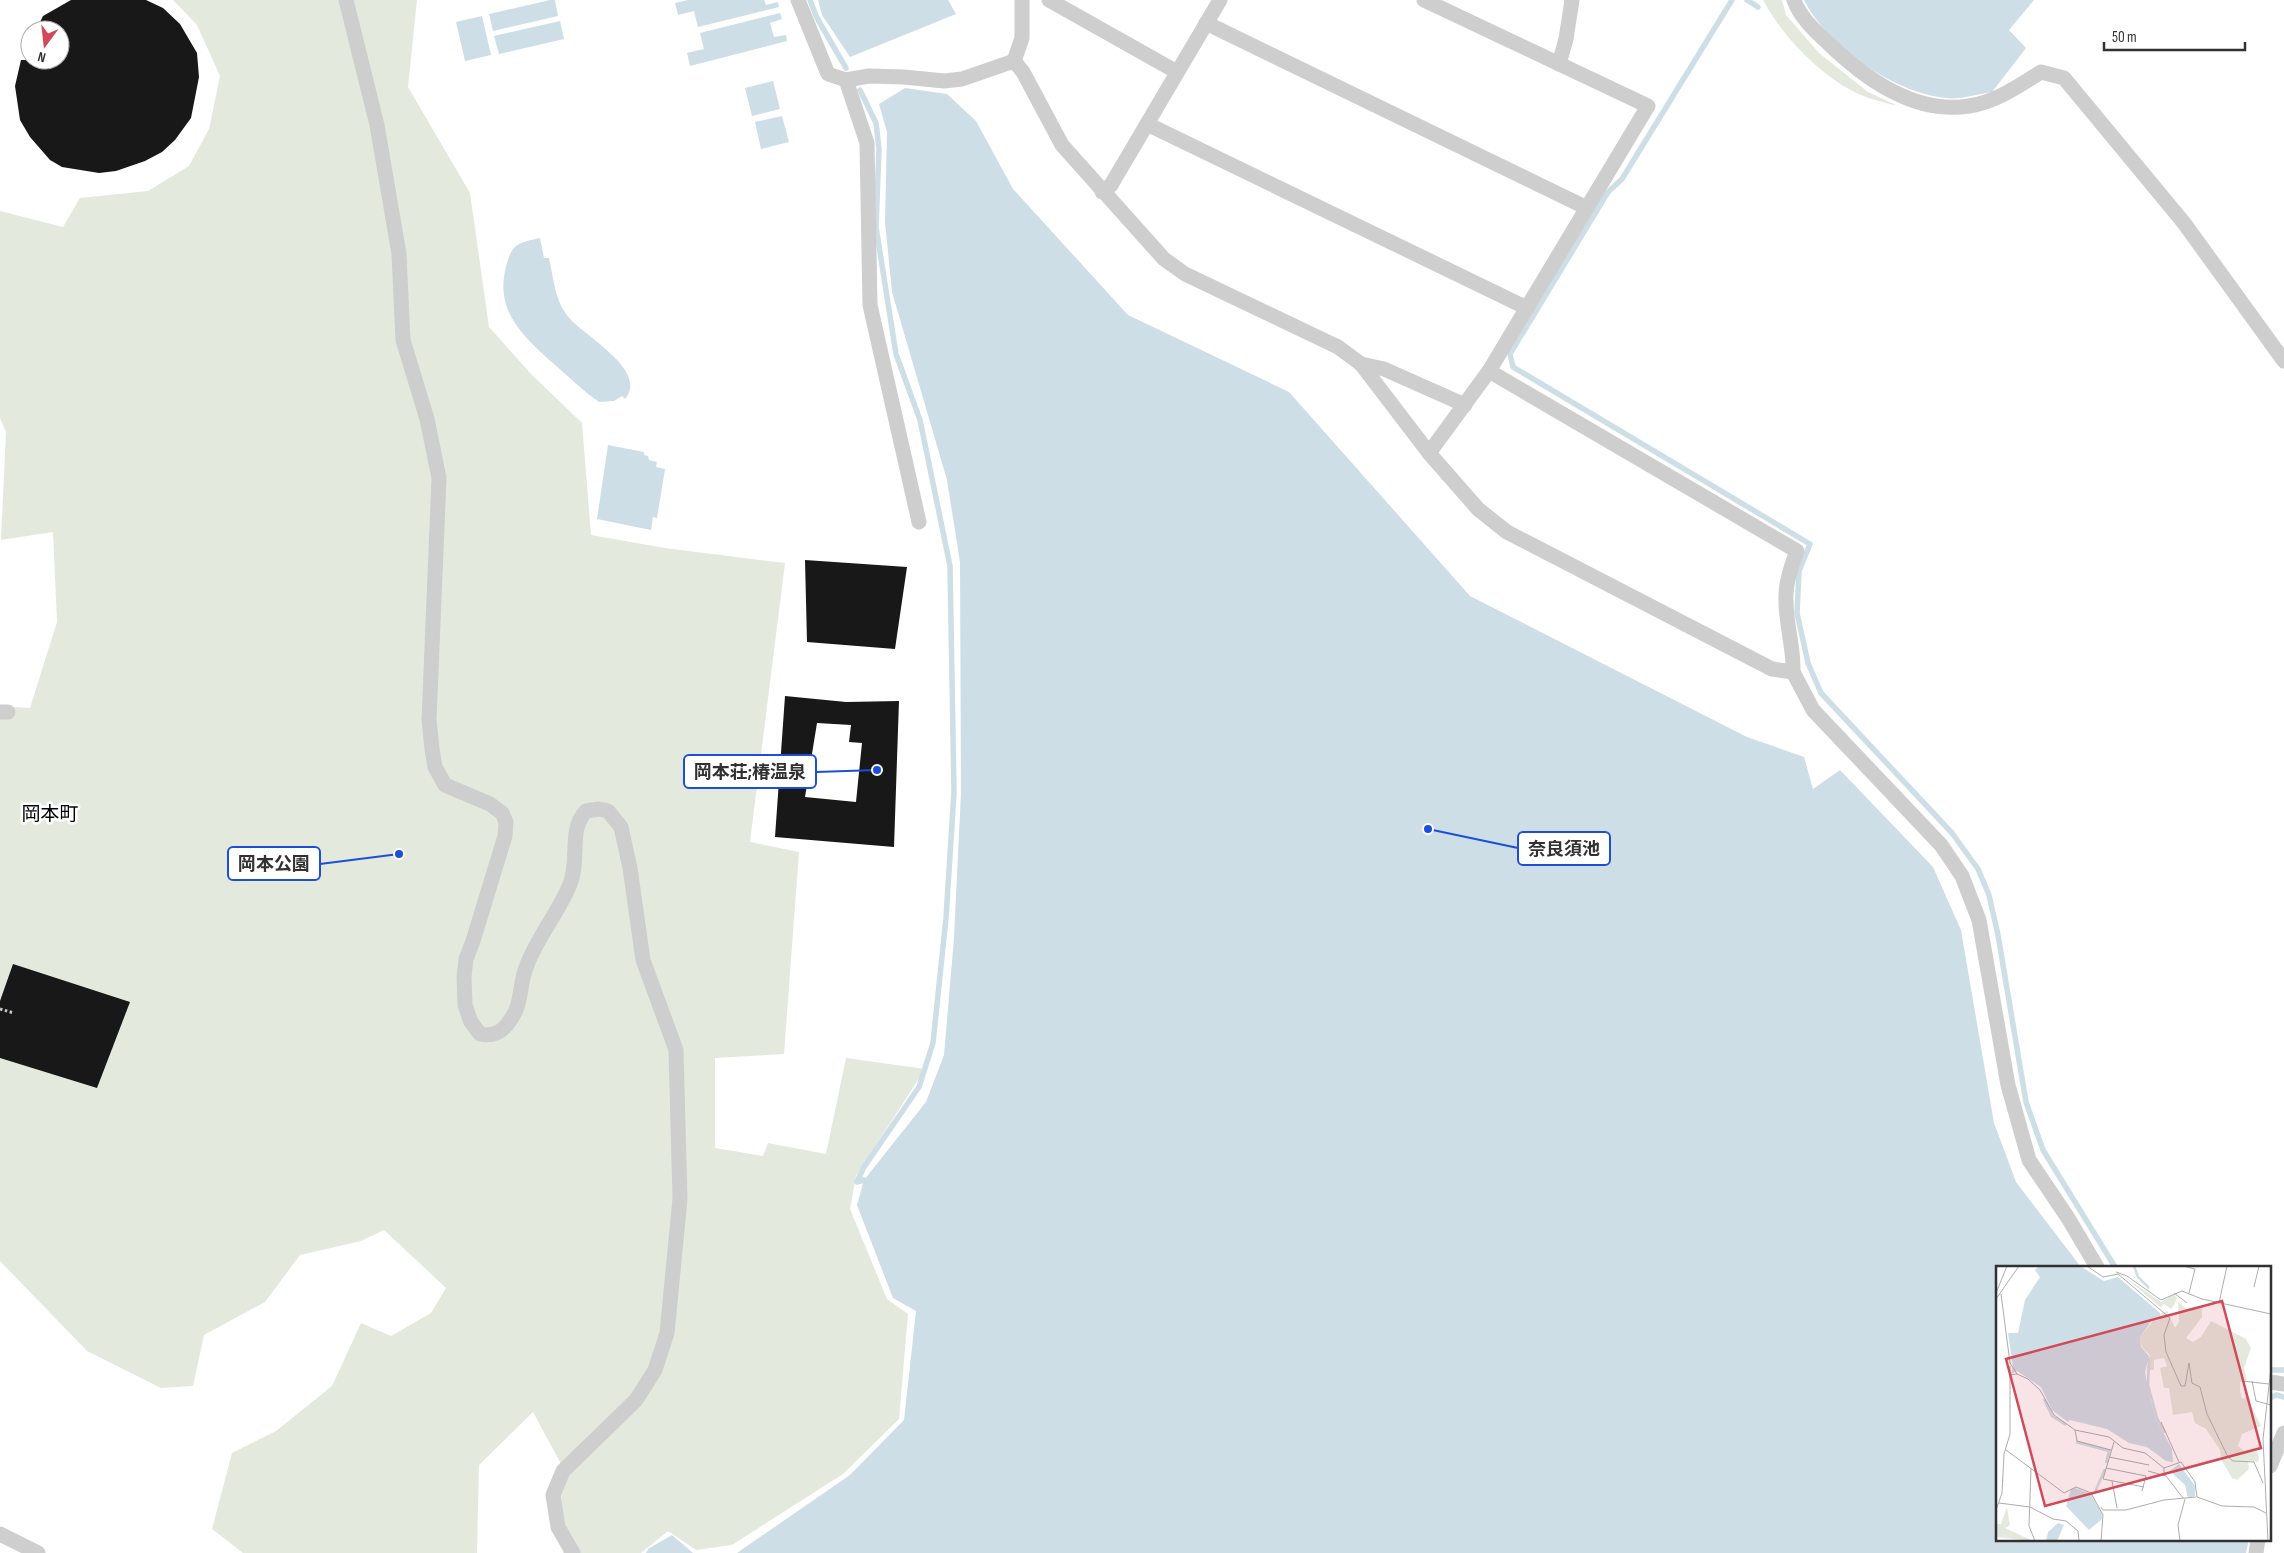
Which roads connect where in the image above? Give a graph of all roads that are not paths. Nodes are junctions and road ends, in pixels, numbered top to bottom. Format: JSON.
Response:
{"nodes":[{"id":1,"x":346,"y":0,"type":"edge"},
{"id":2,"x":798,"y":0,"type":"edge"},
{"id":3,"x":1022,"y":0,"type":"edge"},
{"id":4,"x":1049,"y":0,"type":"edge"},
{"id":5,"x":1220,"y":0,"type":"edge"},
{"id":6,"x":1424,"y":0,"type":"edge"},
{"id":7,"x":1572,"y":0,"type":"edge"},
{"id":8,"x":1794,"y":0,"type":"edge"},
{"id":9,"x":1206,"y":23,"type":"junction"},
{"id":10,"x":1014,"y":61,"type":"junction"},
{"id":11,"x":1559,"y":64,"type":"junction"},
{"id":12,"x":1177,"y":72,"type":"junction"},
{"id":13,"x":846,"y":80,"type":"junction"},
{"id":14,"x":1147,"y":124,"type":"junction"},
{"id":15,"x":1102,"y":192,"type":"junction"},
{"id":16,"x":1587,"y":208,"type":"junction"},
{"id":17,"x":1527,"y":308,"type":"junction"},
{"id":18,"x":2284,"y":361,"type":"edge"},
{"id":19,"x":1361,"y":364,"type":"junction"},
{"id":20,"x":1488,"y":371,"type":"junction"},
{"id":21,"x":1465,"y":405,"type":"junction"},
{"id":22,"x":1429,"y":453,"type":"junction"},
{"id":23,"x":919,"y":522,"type":"dead end"},
{"id":24,"x":1793,"y":672,"type":"junction"},
{"id":25,"x":2096,"y":1266,"type":"edge"},
{"id":26,"x":2284,"y":1433,"type":"edge"},
{"id":27,"x":2272,"y":1463,"type":"edge"},
{"id":28,"x":0,"y":1534,"type":"edge"},
{"id":29,"x":2258,"y":1540,"type":"edge"},
{"id":30,"x":28,"y":1551,"type":"edge"},
{"id":31,"x":573,"y":1553,"type":"edge"},
{"id":32,"x":2256,"y":1553,"type":"edge"}],
"edges":[{"from":1,"to":31,"type":"street"},
{"from":2,"to":13,"type":"street"},
{"from":3,"to":10,"type":"street"},
{"from":4,"to":12,"type":"street"},
{"from":5,"to":9,"type":"street"},
{"from":6,"to":11,"type":"street"},
{"from":7,"to":11,"type":"street"},
{"from":8,"to":18,"type":"street"},
{"from":9,"to":12,"type":"street"},
{"from":9,"to":16,"type":"street"},
{"from":10,"to":13,"type":"street"},
{"from":10,"to":15,"type":"street"},
{"from":11,"to":16,"type":"street"},
{"from":12,"to":14,"type":"street"},
{"from":13,"to":23,"type":"street"},
{"from":14,"to":15,"type":"street"},
{"from":14,"to":17,"type":"street"},
{"from":15,"to":19,"type":"street"},
{"from":16,"to":17,"type":"street"},
{"from":17,"to":20,"type":"street"},
{"from":19,"to":21,"type":"street"},
{"from":19,"to":22,"type":"street"},
{"from":20,"to":21,"type":"street"},
{"from":20,"to":24,"type":"street"},
{"from":21,"to":22,"type":"street"},
{"from":22,"to":24,"type":"street"},
{"from":24,"to":25,"type":"street"},
{"from":26,"to":27,"type":"street"},
{"from":28,"to":30,"type":"street"},
{"from":29,"to":32,"type":"street"}]}
